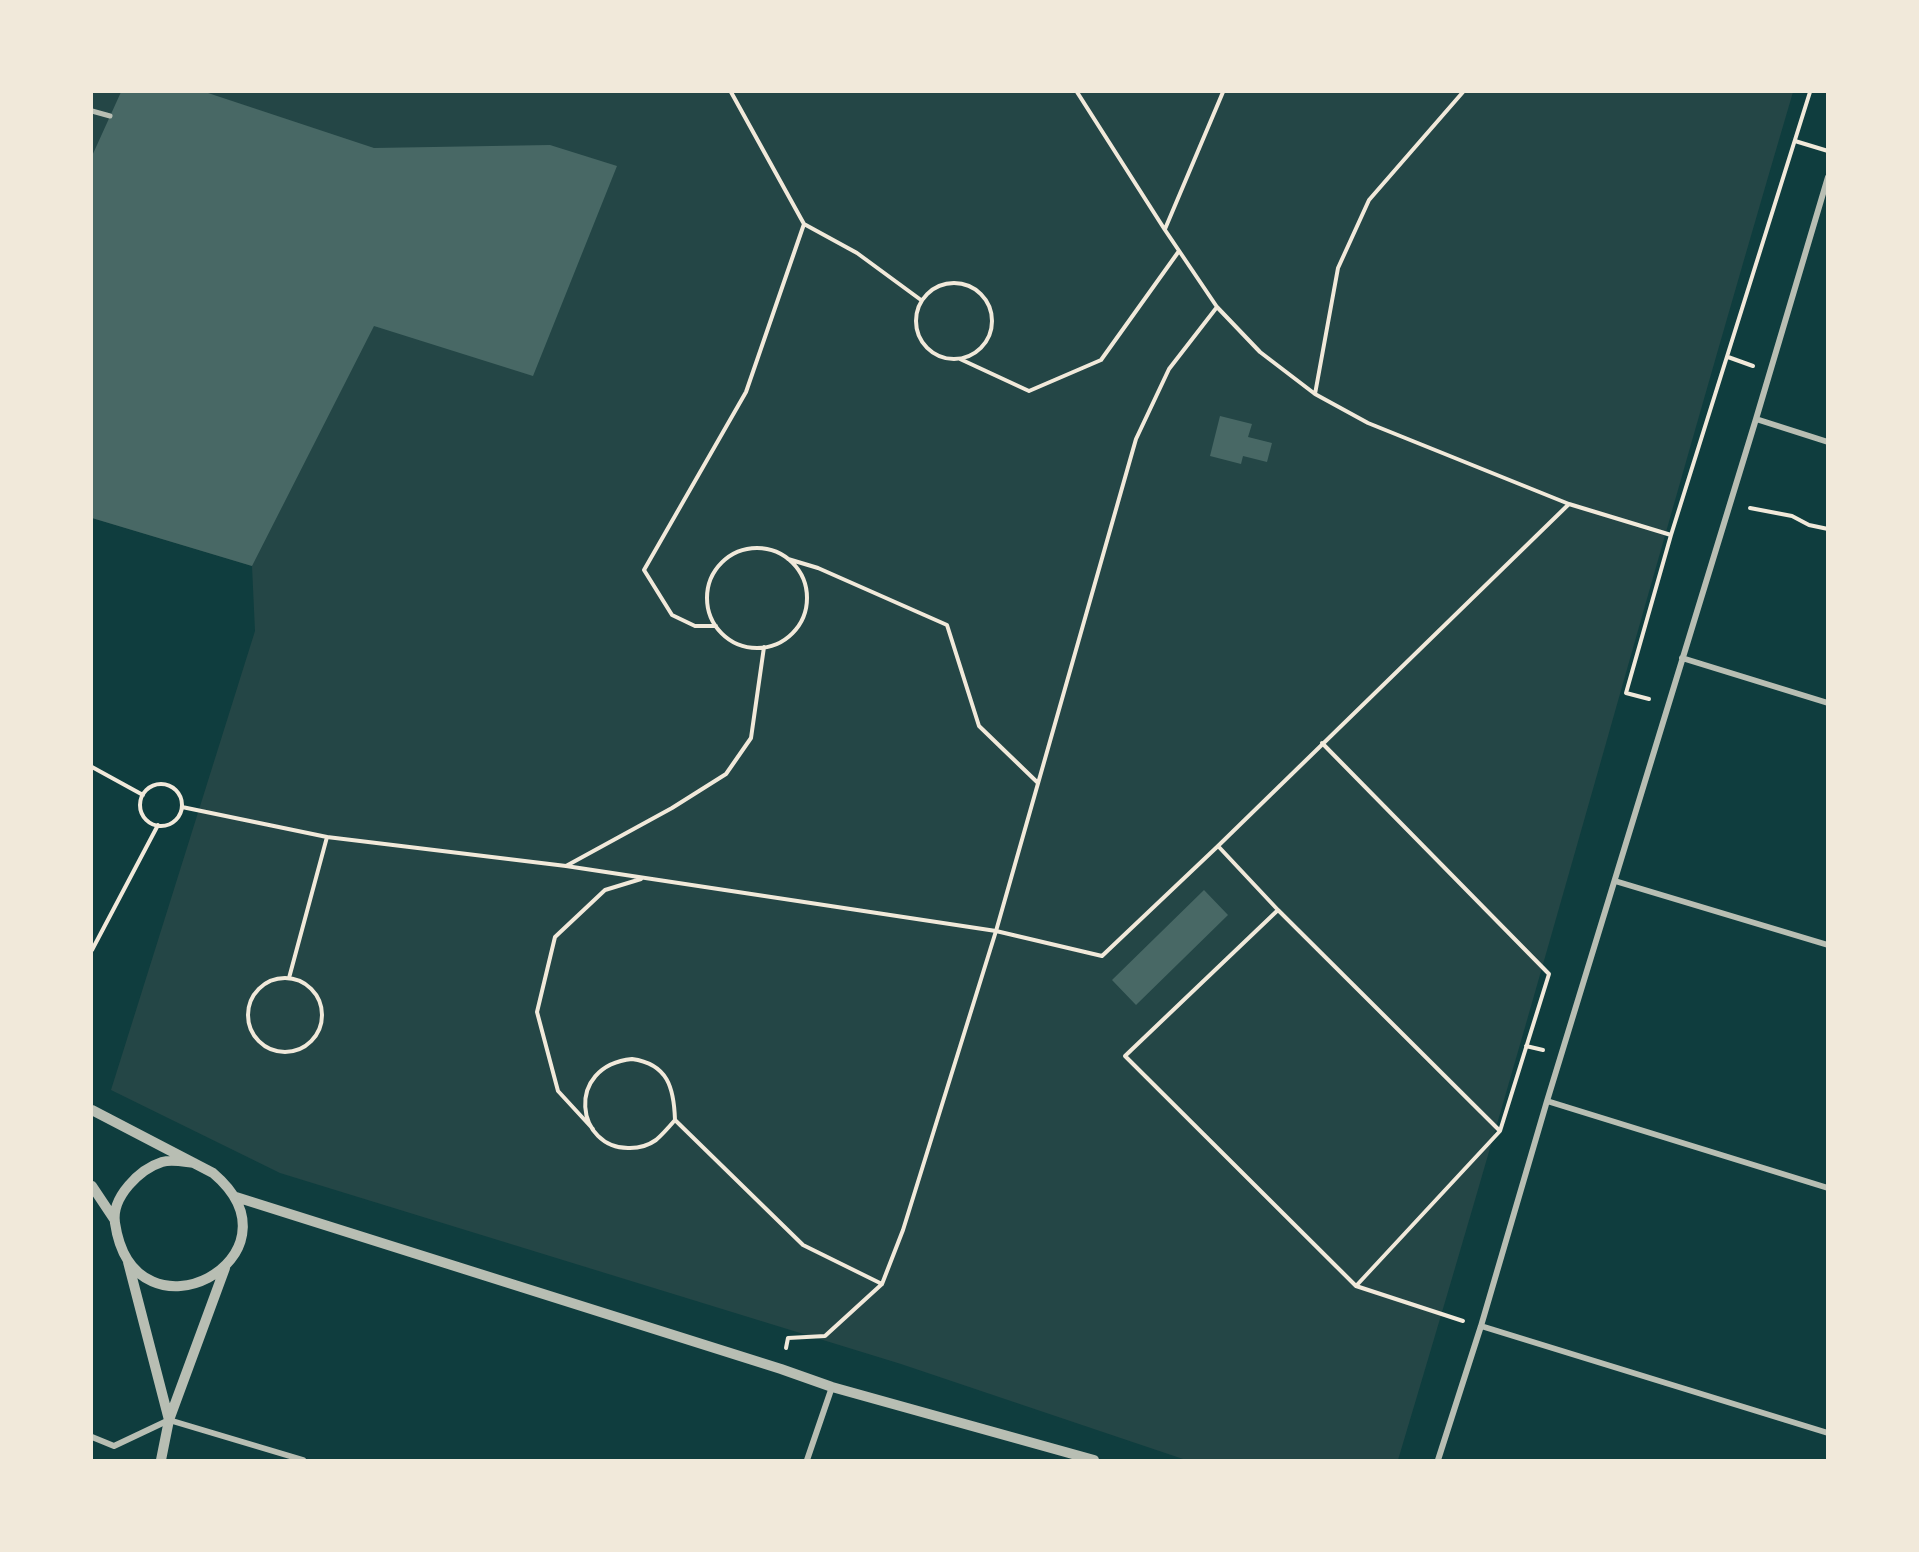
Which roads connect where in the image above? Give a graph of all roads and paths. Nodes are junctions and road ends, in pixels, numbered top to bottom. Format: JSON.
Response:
{"nodes":[{"id":1,"x":731,"y":92,"type":"edge"},
{"id":2,"x":1077,"y":92,"type":"edge"},
{"id":3,"x":1223,"y":92,"type":"edge"},
{"id":4,"x":1463,"y":92,"type":"edge"},
{"id":5,"x":1810,"y":92,"type":"edge"},
{"id":6,"x":92,"y":111,"type":"edge"},
{"id":7,"x":110,"y":116,"type":"dead end"},
{"id":8,"x":1796,"y":141,"type":"junction"},
{"id":9,"x":1827,"y":151,"type":"edge"},
{"id":10,"x":1827,"y":177,"type":"edge"},
{"id":11,"x":1825,"y":196,"type":"edge"},
{"id":12,"x":804,"y":224,"type":"junction"},
{"id":13,"x":1165,"y":230,"type":"junction"},
{"id":14,"x":1179,"y":251,"type":"junction"},
{"id":15,"x":921,"y":300,"type":"junction"},
{"id":16,"x":1217,"y":307,"type":"junction"},
{"id":17,"x":960,"y":359,"type":"junction"},
{"id":18,"x":1315,"y":394,"type":"junction"},
{"id":19,"x":1756,"y":419,"type":"junction"},
{"id":20,"x":1827,"y":442,"type":"edge"},
{"id":21,"x":1729,"y":503,"type":"junction"},
{"id":22,"x":1569,"y":504,"type":"junction"},
{"id":23,"x":1827,"y":529,"type":"edge"},
{"id":24,"x":1671,"y":535,"type":"junction"},
{"id":25,"x":788,"y":559,"type":"junction"},
{"id":26,"x":716,"y":626,"type":"junction"},
{"id":27,"x":764,"y":647,"type":"junction"},
{"id":28,"x":1682,"y":658,"type":"junction"},
{"id":29,"x":1827,"y":703,"type":"edge"},
{"id":30,"x":1667,"y":704,"type":"junction"},
{"id":31,"x":1322,"y":743,"type":"junction"},
{"id":32,"x":92,"y":767,"type":"edge"},
{"id":33,"x":1037,"y":782,"type":"junction"},
{"id":34,"x":143,"y":795,"type":"junction"},
{"id":35,"x":182,"y":807,"type":"junction"},
{"id":36,"x":158,"y":825,"type":"junction"},
{"id":37,"x":327,"y":837,"type":"junction"},
{"id":38,"x":1218,"y":846,"type":"junction"},
{"id":39,"x":566,"y":866,"type":"junction"},
{"id":40,"x":645,"y":878,"type":"junction"},
{"id":41,"x":1615,"y":881,"type":"junction"},
{"id":42,"x":1278,"y":910,"type":"junction"},
{"id":43,"x":996,"y":931,"type":"junction"},
{"id":44,"x":1827,"y":945,"type":"edge"},
{"id":45,"x":92,"y":950,"type":"edge"},
{"id":46,"x":289,"y":978,"type":"junction"},
{"id":47,"x":1547,"y":1101,"type":"junction"},
{"id":48,"x":92,"y":1110,"type":"edge"},
{"id":49,"x":675,"y":1120,"type":"junction"},
{"id":50,"x":593,"y":1129,"type":"junction"},
{"id":51,"x":1500,"y":1131,"type":"junction"},
{"id":52,"x":194,"y":1163,"type":"junction"},
{"id":53,"x":92,"y":1186,"type":"edge"},
{"id":54,"x":1827,"y":1188,"type":"edge"},
{"id":55,"x":236,"y":1197,"type":"junction"},
{"id":56,"x":114,"y":1219,"type":"junction"},
{"id":57,"x":126,"y":1256,"type":"junction"},
{"id":58,"x":225,"y":1268,"type":"junction"},
{"id":59,"x":882,"y":1284,"type":"junction"},
{"id":60,"x":1356,"y":1286,"type":"junction"},
{"id":61,"x":1481,"y":1326,"type":"junction"},
{"id":62,"x":781,"y":1369,"type":"junction"},
{"id":63,"x":832,"y":1387,"type":"junction"},
{"id":64,"x":169,"y":1420,"type":"junction"},
{"id":65,"x":1827,"y":1433,"type":"edge"},
{"id":66,"x":92,"y":1437,"type":"edge"},
{"id":67,"x":161,"y":1461,"type":"edge"},
{"id":68,"x":303,"y":1461,"type":"edge"},
{"id":69,"x":807,"y":1461,"type":"edge"},
{"id":70,"x":1094,"y":1461,"type":"edge"},
{"id":71,"x":1438,"y":1461,"type":"edge"}],
"edges":[{"from":1,"to":12,"type":"path"},
{"from":2,"to":13,"type":"path"},
{"from":3,"to":13,"type":"path"},
{"from":4,"to":18,"type":"path"},
{"from":5,"to":8,"type":"path"},
{"from":6,"to":7,"type":"street"},
{"from":8,"to":9,"type":"path"},
{"from":8,"to":24,"type":"path"},
{"from":10,"to":11,"type":"street"},
{"from":11,"to":19,"type":"street"},
{"from":12,"to":15,"type":"path"},
{"from":12,"to":26,"type":"path"},
{"from":13,"to":14,"type":"path"},
{"from":14,"to":16,"type":"path"},
{"from":14,"to":17,"type":"path"},
{"from":15,"to":17,"type":"path"},
{"from":15,"to":17,"type":"path"},
{"from":16,"to":18,"type":"path"},
{"from":16,"to":33,"type":"path"},
{"from":18,"to":22,"type":"path"},
{"from":19,"to":20,"type":"street"},
{"from":19,"to":21,"type":"street"},
{"from":21,"to":23,"type":"path"},
{"from":21,"to":28,"type":"street"},
{"from":22,"to":24,"type":"path"},
{"from":22,"to":31,"type":"path"},
{"from":24,"to":30,"type":"path"},
{"from":25,"to":26,"type":"path"},
{"from":25,"to":27,"type":"path"},
{"from":25,"to":33,"type":"path"},
{"from":26,"to":27,"type":"path"},
{"from":27,"to":39,"type":"path"},
{"from":28,"to":29,"type":"street"},
{"from":28,"to":30,"type":"street"},
{"from":30,"to":41,"type":"street"},
{"from":31,"to":38,"type":"path"},
{"from":31,"to":51,"type":"path"},
{"from":32,"to":34,"type":"path"},
{"from":33,"to":43,"type":"path"},
{"from":34,"to":35,"type":"path"},
{"from":34,"to":36,"type":"path"},
{"from":35,"to":36,"type":"path"},
{"from":35,"to":37,"type":"path"},
{"from":36,"to":45,"type":"path"},
{"from":37,"to":39,"type":"path"},
{"from":37,"to":46,"type":"path"},
{"from":38,"to":42,"type":"path"},
{"from":38,"to":43,"type":"path"},
{"from":39,"to":40,"type":"path"},
{"from":40,"to":43,"type":"path"},
{"from":40,"to":50,"type":"path"},
{"from":41,"to":44,"type":"street"},
{"from":41,"to":47,"type":"street"},
{"from":42,"to":51,"type":"path"},
{"from":42,"to":60,"type":"path"},
{"from":43,"to":59,"type":"path"},
{"from":46,"to":46,"type":"path"},
{"from":47,"to":54,"type":"street"},
{"from":47,"to":61,"type":"street"},
{"from":48,"to":52,"type":"street"},
{"from":49,"to":50,"type":"path"},
{"from":49,"to":50,"type":"path"},
{"from":49,"to":59,"type":"path"},
{"from":51,"to":60,"type":"path"},
{"from":52,"to":55,"type":"street"},
{"from":52,"to":56,"type":"street"},
{"from":53,"to":56,"type":"street"},
{"from":55,"to":58,"type":"street"},
{"from":55,"to":62,"type":"street"},
{"from":56,"to":57,"type":"street"},
{"from":57,"to":58,"type":"street"},
{"from":57,"to":64,"type":"street"},
{"from":58,"to":64,"type":"street"},
{"from":59,"to":62,"type":"path"},
{"from":60,"to":61,"type":"path"},
{"from":61,"to":65,"type":"street"},
{"from":61,"to":71,"type":"street"},
{"from":62,"to":63,"type":"street"},
{"from":63,"to":69,"type":"street"},
{"from":63,"to":70,"type":"street"},
{"from":64,"to":66,"type":"street"},
{"from":64,"to":67,"type":"street"},
{"from":64,"to":68,"type":"street"}]}
